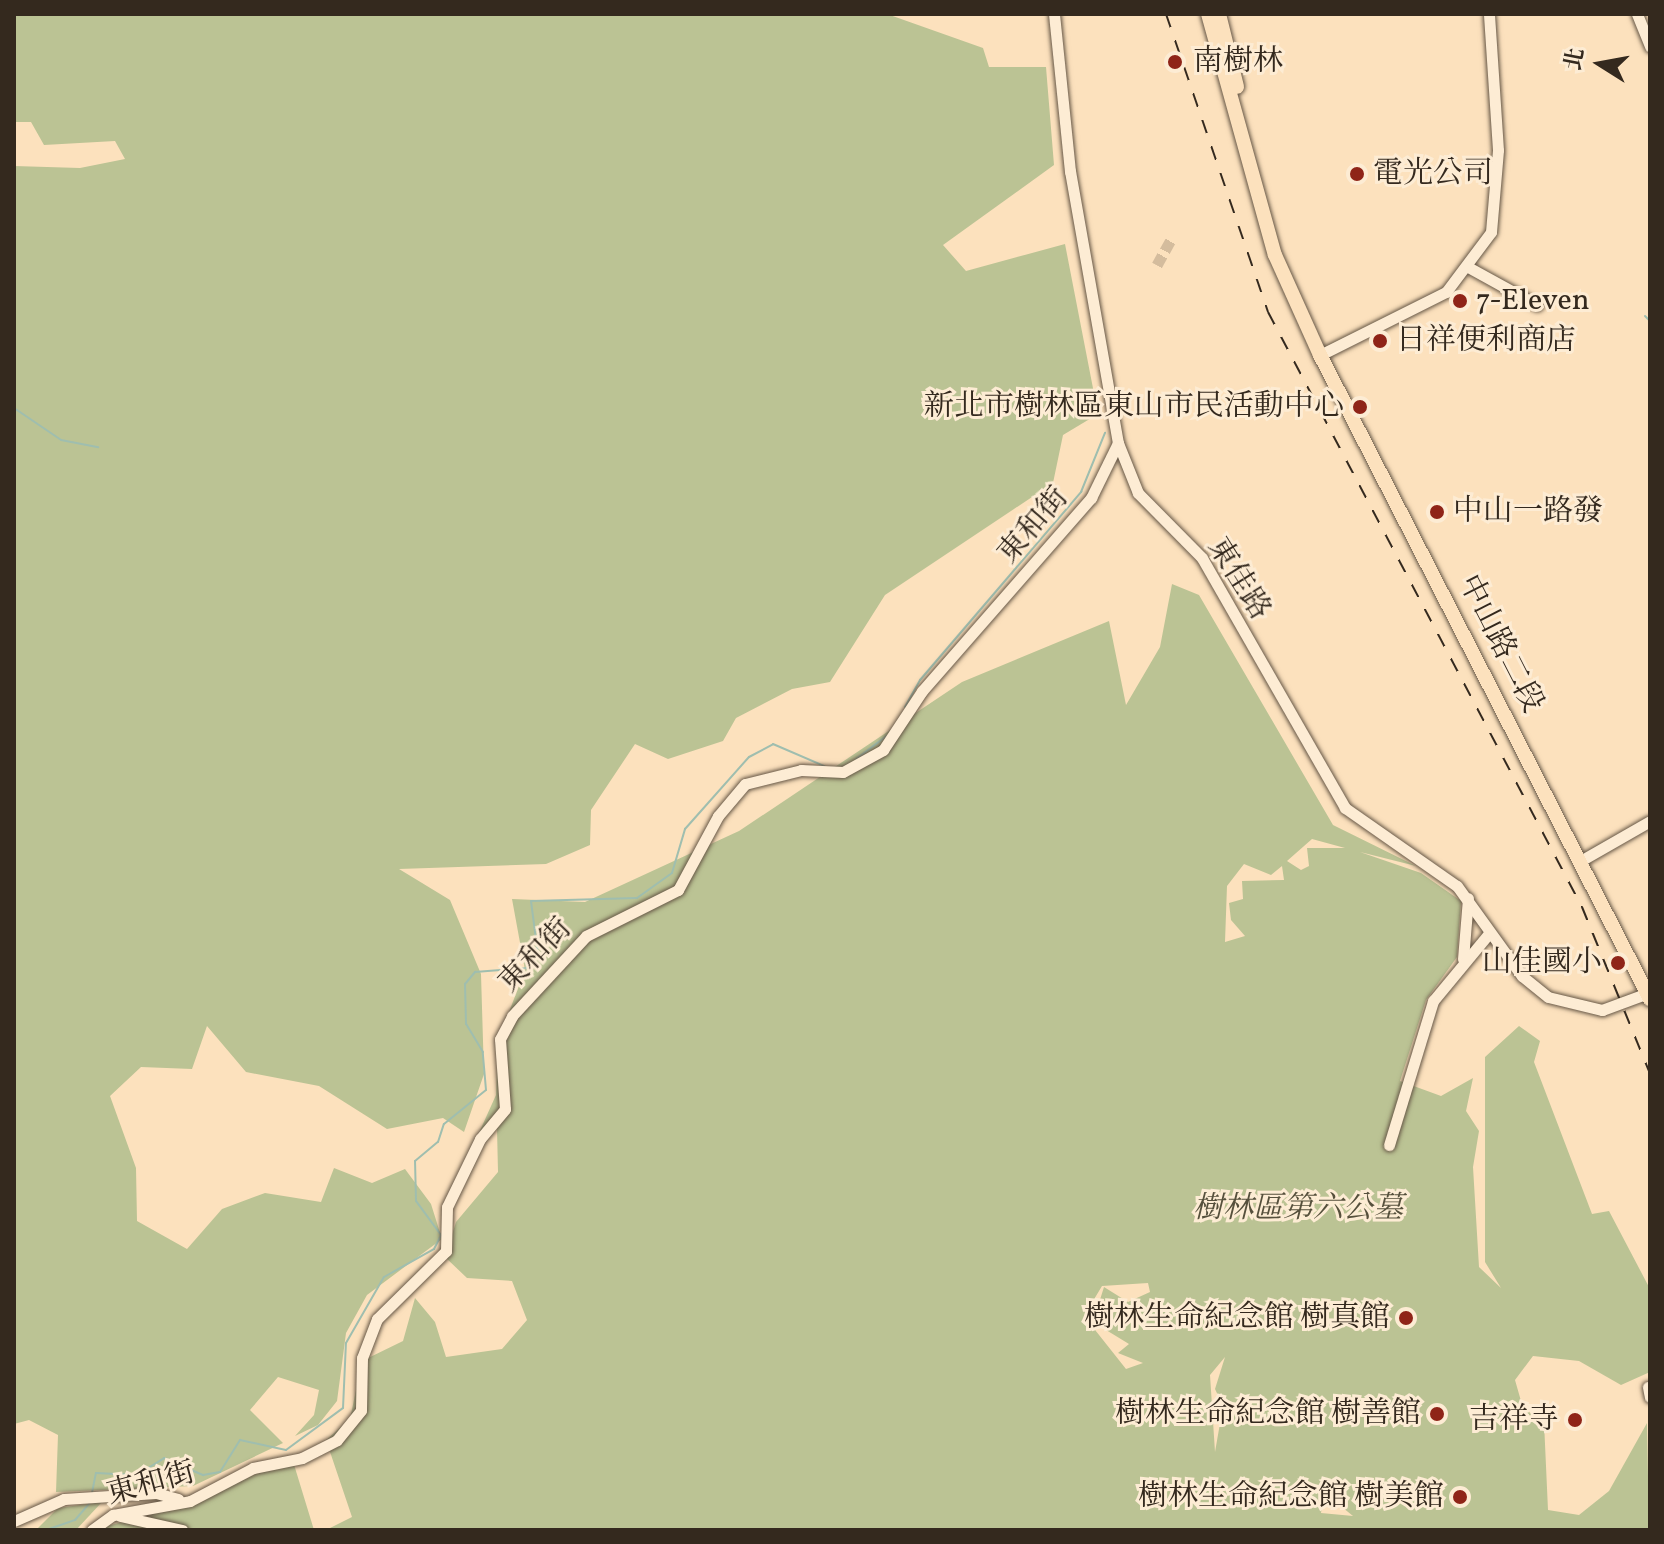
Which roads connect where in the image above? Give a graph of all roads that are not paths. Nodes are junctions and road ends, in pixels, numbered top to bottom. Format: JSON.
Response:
{"nodes":[{"id":1,"x":1054,"y":14,"type":"edge"},
{"id":2,"x":1208,"y":14,"type":"edge"},
{"id":3,"x":1219,"y":14,"type":"edge"},
{"id":4,"x":1489,"y":14,"type":"edge"},
{"id":5,"x":1639,"y":17,"type":"edge"},
{"id":6,"x":1650,"y":46,"type":"edge"},
{"id":7,"x":1468,"y":267,"type":"junction"},
{"id":8,"x":1537,"y":305,"type":"dead end"},
{"id":9,"x":1320,"y":355,"type":"junction"},
{"id":10,"x":1118,"y":443,"type":"junction"},
{"id":11,"x":1650,"y":821,"type":"edge"},
{"id":12,"x":1582,"y":860,"type":"junction"},
{"id":13,"x":1468,"y":898,"type":"junction"},
{"id":14,"x":1490,"y":932,"type":"junction"},
{"id":15,"x":1463,"y":959,"type":"junction"},
{"id":16,"x":1649,"y":996,"type":"edge"},
{"id":17,"x":1389,"y":1145,"type":"dead end"},
{"id":18,"x":184,"y":1501,"type":"junction"},
{"id":19,"x":113,"y":1515,"type":"junction"},
{"id":20,"x":14,"y":1521,"type":"edge"},
{"id":21,"x":92,"y":1530,"type":"edge"},
{"id":22,"x":182,"y":1530,"type":"edge"}],
"edges":[{"from":1,"to":10,"type":"street","name":"東佳路"},
{"from":2,"to":9,"type":"main road","name":"中山路二段"},
{"from":3,"to":9,"type":"main road","name":"中山路二段"},
{"from":4,"to":7,"type":"street"},
{"from":5,"to":6,"type":"street"},
{"from":7,"to":8,"type":"street"},
{"from":7,"to":9,"type":"street"},
{"from":9,"to":12,"type":"main road","name":"中山路二段"},
{"from":10,"to":13,"type":"street","name":"東佳路"},
{"from":10,"to":18,"type":"street","name":"東和街"},
{"from":11,"to":12,"type":"street"},
{"from":12,"to":16,"type":"main road","name":"中山路二段"},
{"from":13,"to":14,"type":"street","name":"東佳路"},
{"from":13,"to":15,"type":"street"},
{"from":14,"to":15,"type":"street"},
{"from":14,"to":16,"type":"street","name":"東佳路"},
{"from":15,"to":17,"type":"street"},
{"from":18,"to":19,"type":"street","name":"東和街"},
{"from":18,"to":20,"type":"street"},
{"from":19,"to":21,"type":"street","name":"東和街"},
{"from":19,"to":22,"type":"street"}]}
